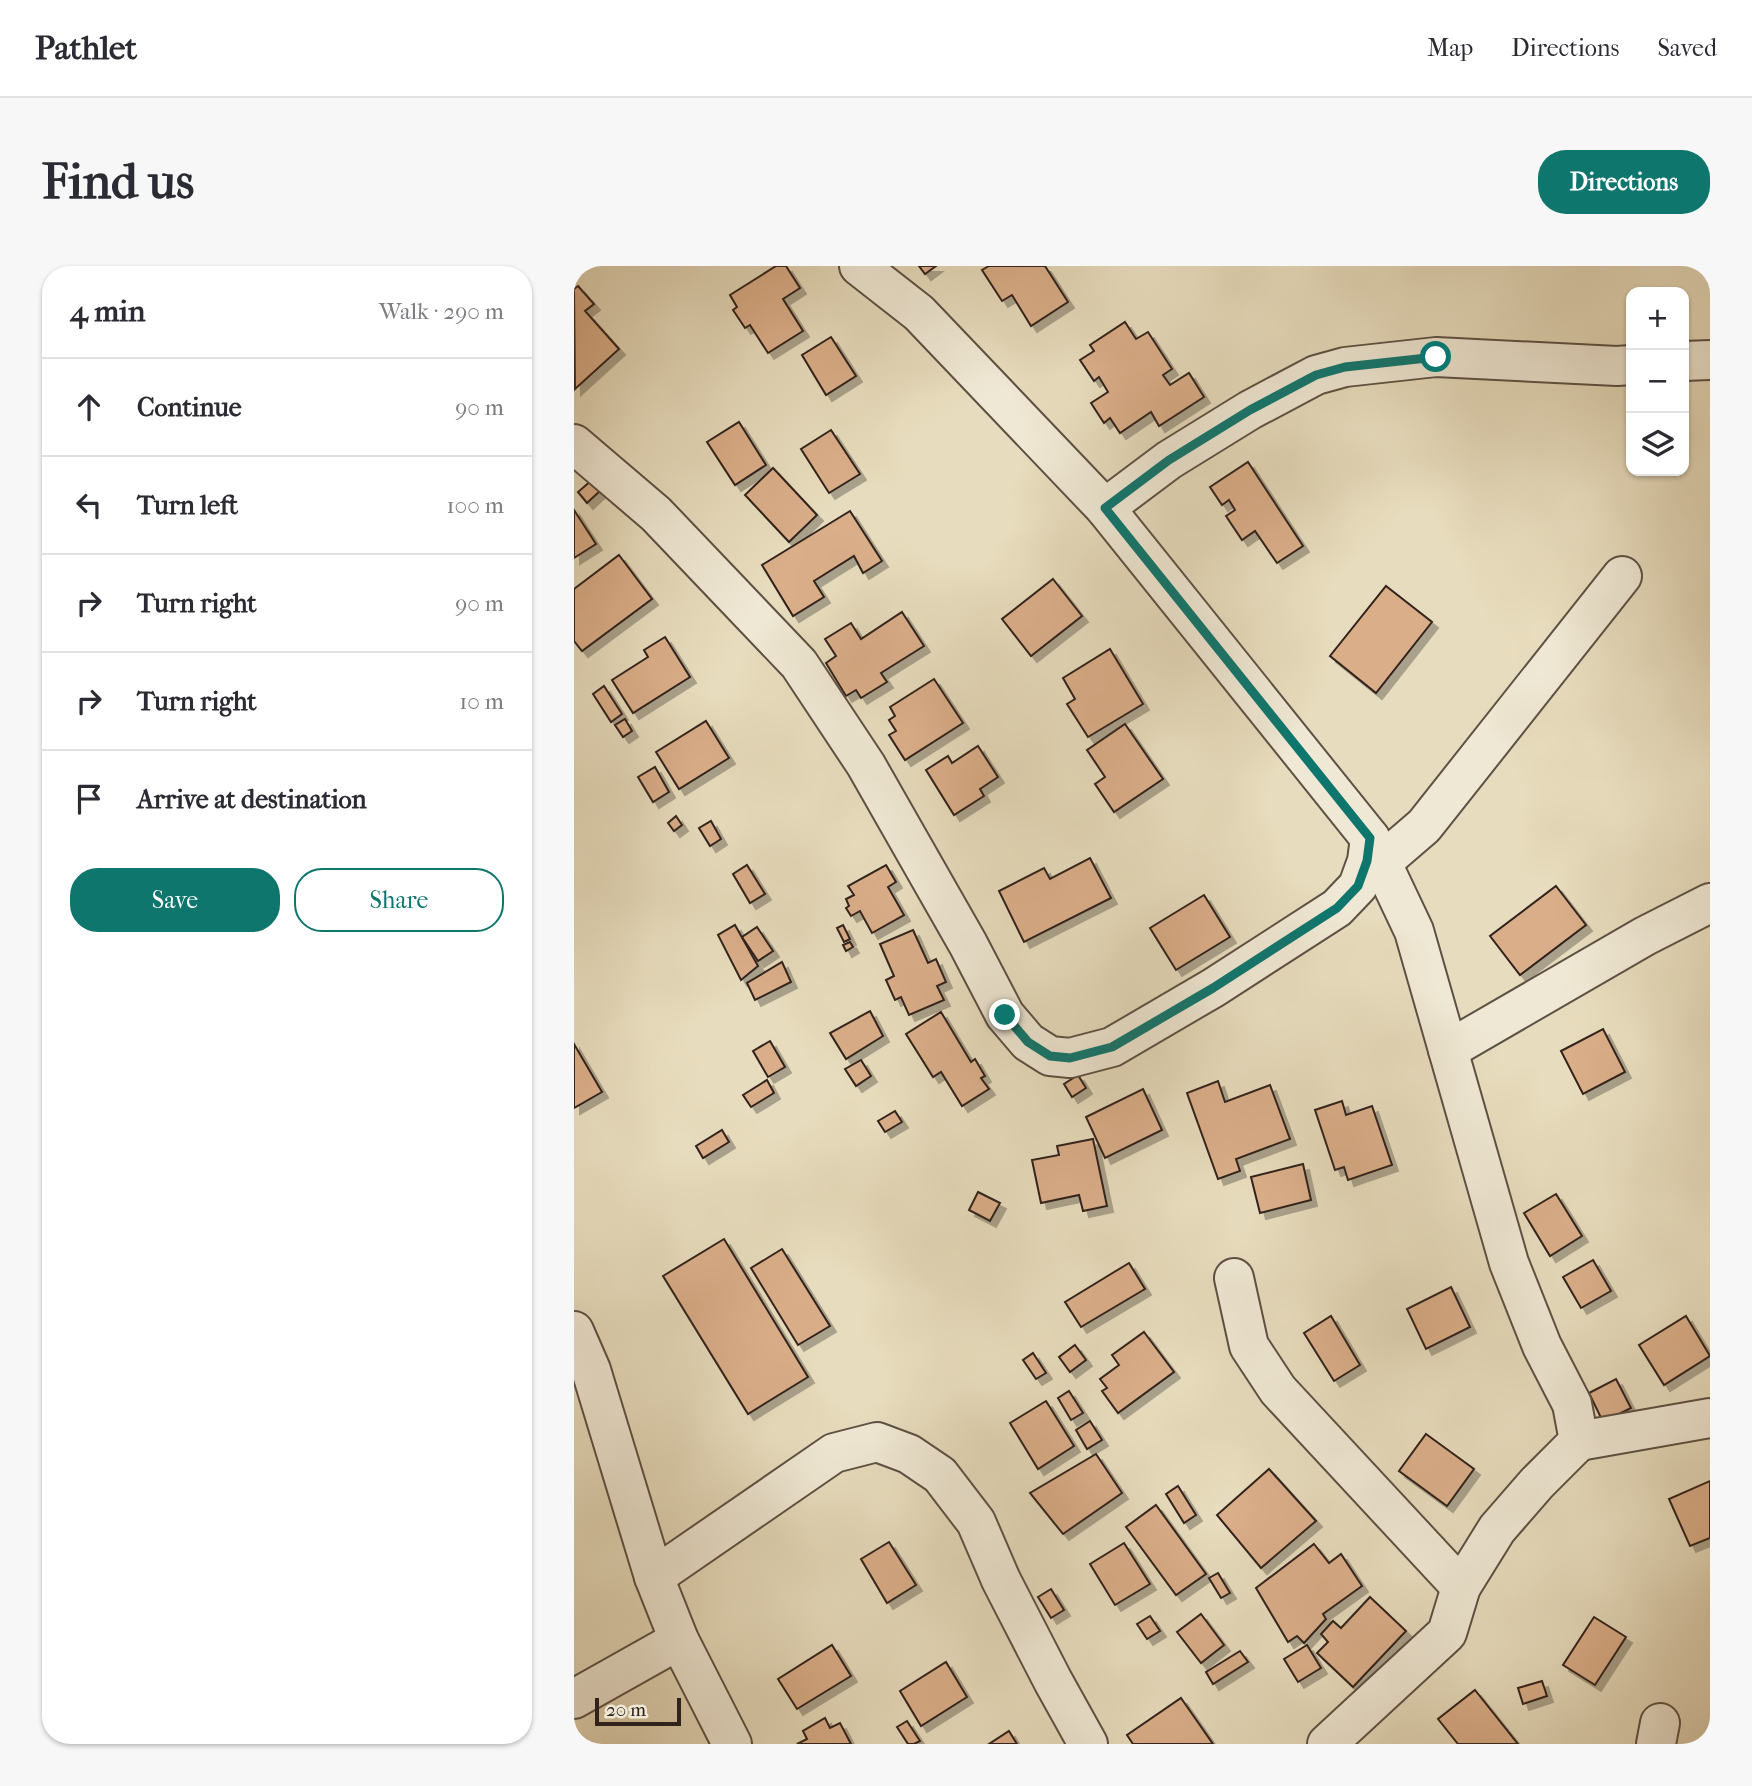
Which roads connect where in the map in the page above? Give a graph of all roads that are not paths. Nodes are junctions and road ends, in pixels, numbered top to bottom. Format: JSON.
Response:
{"nodes":[{"id":1,"x":859,"y":266,"type":"edge"},
{"id":2,"x":1710,"y":360,"type":"edge"},
{"id":3,"x":1689,"y":361,"type":"edge"},
{"id":4,"x":1626,"y":365,"type":"edge"},
{"id":5,"x":574,"y":444,"type":"edge"},
{"id":6,"x":1105,"y":508,"type":"junction"},
{"id":7,"x":1622,"y":576,"type":"dead end"},
{"id":8,"x":1376,"y":851,"type":"junction"},
{"id":9,"x":1710,"y":903,"type":"edge"},
{"id":10,"x":1448,"y":1050,"type":"junction"},
{"id":11,"x":1234,"y":1278,"type":"dead end"},
{"id":12,"x":574,"y":1331,"type":"edge"},
{"id":13,"x":1710,"y":1418,"type":"edge"},
{"id":14,"x":1579,"y":1441,"type":"junction"},
{"id":15,"x":654,"y":1577,"type":"junction"},
{"id":16,"x":1461,"y":1587,"type":"junction"},
{"id":17,"x":679,"y":1640,"type":"junction"},
{"id":18,"x":574,"y":1699,"type":"edge"},
{"id":19,"x":732,"y":1744,"type":"edge"},
{"id":20,"x":1088,"y":1744,"type":"edge"},
{"id":21,"x":1326,"y":1744,"type":"edge"}],
"edges":[{"from":1,"to":6,"type":"street"},
{"from":2,"to":3,"type":"street"},
{"from":4,"to":6,"type":"street"},
{"from":5,"to":8,"type":"street"},
{"from":6,"to":8,"type":"street"},
{"from":7,"to":8,"type":"street"},
{"from":8,"to":10,"type":"street"},
{"from":9,"to":10,"type":"street"},
{"from":10,"to":14,"type":"street"},
{"from":11,"to":16,"type":"street"},
{"from":12,"to":15,"type":"street"},
{"from":13,"to":14,"type":"street"},
{"from":14,"to":16,"type":"street"},
{"from":15,"to":17,"type":"street"},
{"from":15,"to":20,"type":"street"},
{"from":16,"to":21,"type":"street"},
{"from":17,"to":18,"type":"street"},
{"from":17,"to":19,"type":"street"}]}
